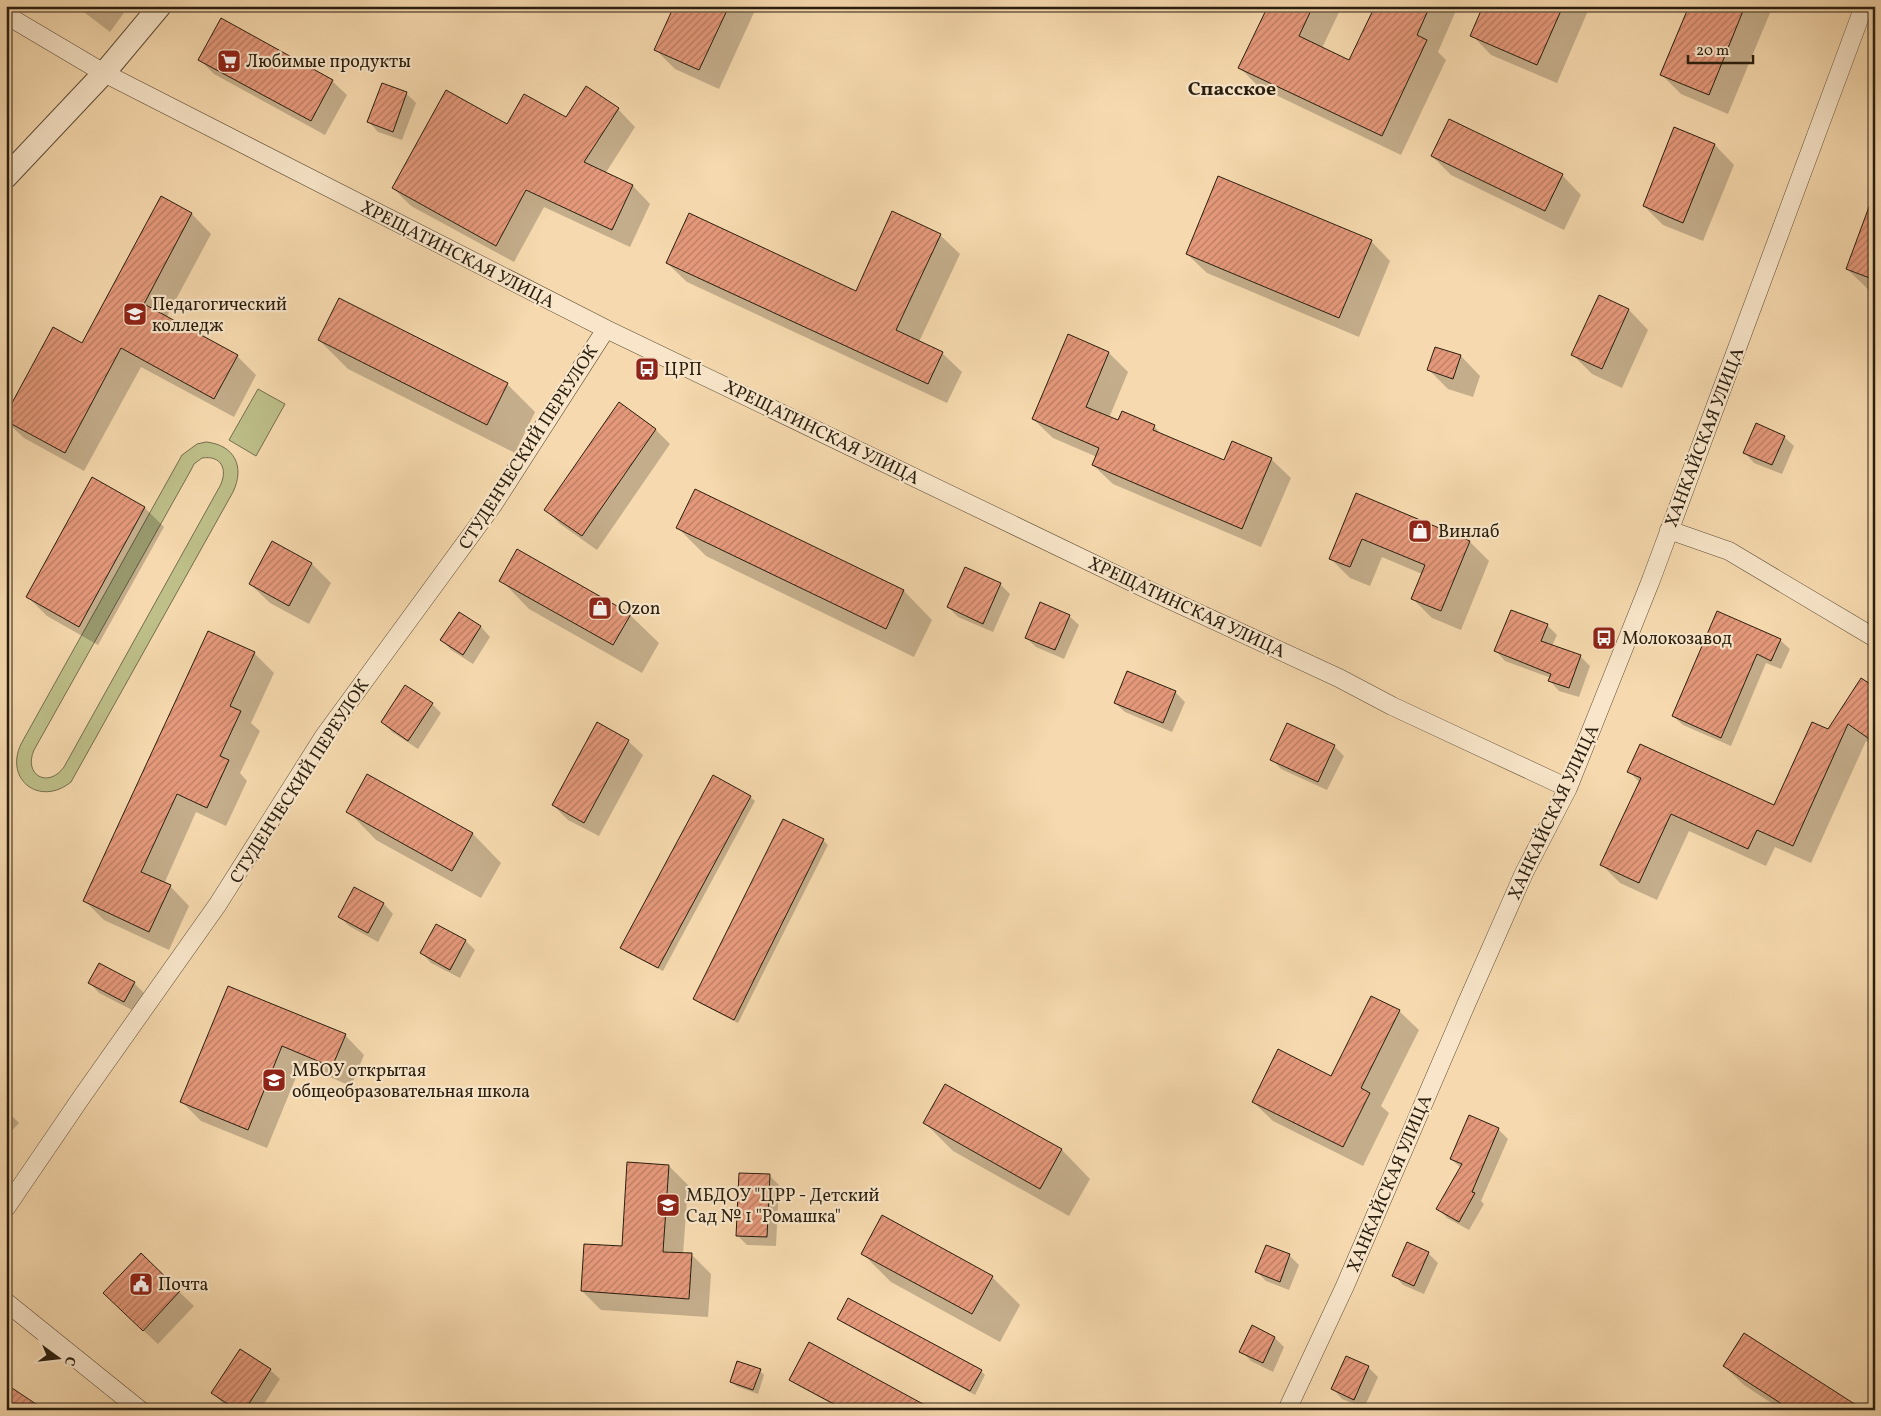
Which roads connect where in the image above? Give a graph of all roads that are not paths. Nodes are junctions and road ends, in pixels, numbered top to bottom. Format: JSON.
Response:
{"nodes":[{"id":1,"x":160,"y":6,"type":"edge"},
{"id":2,"x":1864,"y":6,"type":"edge"},
{"id":3,"x":6,"y":15,"type":"edge"},
{"id":4,"x":104,"y":74,"type":"junction"},
{"id":5,"x":6,"y":177,"type":"edge"},
{"id":6,"x":606,"y":329,"type":"junction"},
{"id":7,"x":1669,"y":530,"type":"junction"},
{"id":8,"x":1875,"y":638,"type":"edge"},
{"id":9,"x":1568,"y":788,"type":"junction"},
{"id":10,"x":6,"y":1208,"type":"edge"},
{"id":11,"x":6,"y":1302,"type":"edge"},
{"id":12,"x":140,"y":1410,"type":"edge"},
{"id":13,"x":1287,"y":1410,"type":"edge"}],
"edges":[{"from":1,"to":4,"type":"street"},
{"from":2,"to":7,"type":"street","name":"ХАНКАЙСКАЯ УЛИЦА"},
{"from":3,"to":4,"type":"street","name":"ХРЕЩАТИНСКАЯ УЛИЦА"},
{"from":4,"to":5,"type":"street"},
{"from":4,"to":6,"type":"street","name":"ХРЕЩАТИНСКАЯ УЛИЦА"},
{"from":6,"to":9,"type":"street","name":"ХРЕЩАТИНСКАЯ УЛИЦА"},
{"from":6,"to":10,"type":"street","name":"СТУДЕНЧЕСКИЙ ПЕРЕУЛОК"},
{"from":7,"to":8,"type":"street"},
{"from":7,"to":9,"type":"street","name":"ХАНКАЙСКАЯ УЛИЦА"},
{"from":9,"to":13,"type":"street","name":"ХАНКАЙСКАЯ УЛИЦА"},
{"from":11,"to":12,"type":"street"}]}
